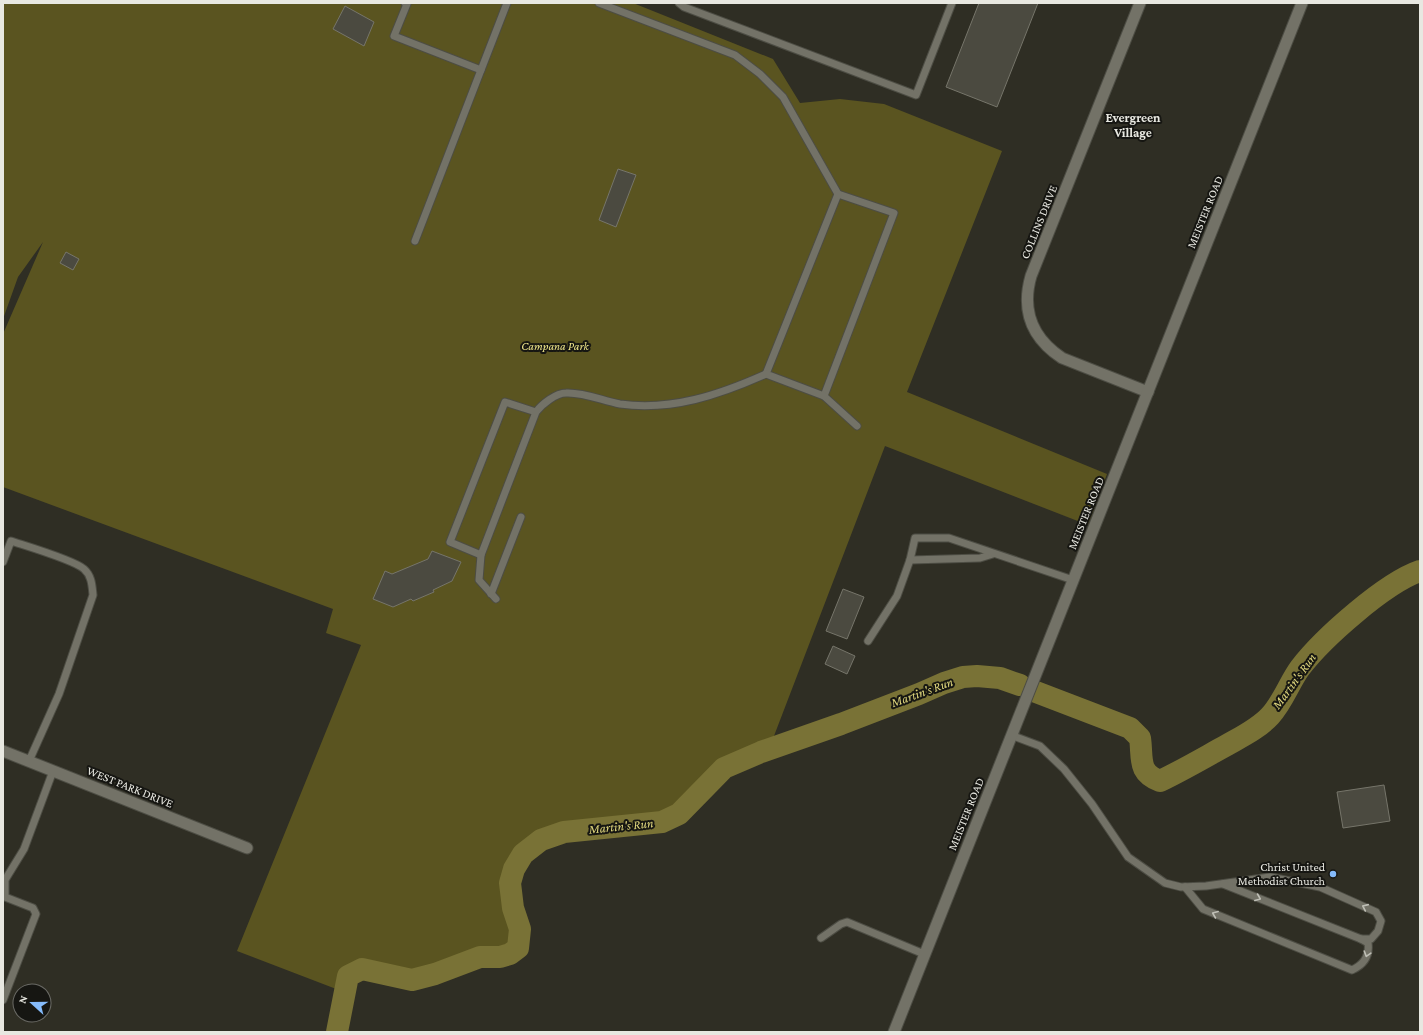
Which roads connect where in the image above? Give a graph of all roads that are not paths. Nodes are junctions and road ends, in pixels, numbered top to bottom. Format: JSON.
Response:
{"nodes":[{"id":1,"x":405,"y":3,"type":"edge"},
{"id":2,"x":507,"y":3,"type":"edge"},
{"id":3,"x":599,"y":3,"type":"edge"},
{"id":4,"x":679,"y":3,"type":"edge"},
{"id":5,"x":952,"y":3,"type":"edge"},
{"id":6,"x":1140,"y":3,"type":"edge"},
{"id":7,"x":1302,"y":3,"type":"edge"},
{"id":8,"x":481,"y":70,"type":"junction"},
{"id":9,"x":838,"y":194,"type":"junction"},
{"id":10,"x":415,"y":241,"type":"dead end"},
{"id":11,"x":766,"y":374,"type":"junction"},
{"id":12,"x":1148,"y":392,"type":"junction"},
{"id":13,"x":824,"y":396,"type":"junction"},
{"id":14,"x":536,"y":412,"type":"junction"},
{"id":15,"x":858,"y":426,"type":"dead end"},
{"id":16,"x":521,"y":517,"type":"dead end"},
{"id":17,"x":994,"y":554,"type":"junction"},
{"id":18,"x":481,"y":555,"type":"junction"},
{"id":19,"x":910,"y":560,"type":"junction"},
{"id":20,"x":3,"y":562,"type":"edge"},
{"id":21,"x":1073,"y":580,"type":"junction"},
{"id":22,"x":868,"y":642,"type":"dead end"},
{"id":23,"x":1011,"y":734,"type":"junction"},
{"id":24,"x":3,"y":751,"type":"edge"},
{"id":25,"x":29,"y":761,"type":"junction"},
{"id":26,"x":53,"y":771,"type":"junction"},
{"id":27,"x":247,"y":848,"type":"dead end"},
{"id":28,"x":1222,"y":884,"type":"junction"},
{"id":29,"x":1185,"y":887,"type":"junction"},
{"id":30,"x":821,"y":938,"type":"dead end"},
{"id":31,"x":1361,"y":939,"type":"junction"},
{"id":32,"x":924,"y":954,"type":"junction"},
{"id":33,"x":3,"y":1000,"type":"edge"},
{"id":34,"x":894,"y":1032,"type":"edge"}],
"edges":[{"from":1,"to":8,"type":"lane"},
{"from":2,"to":8,"type":"lane"},
{"from":3,"to":9,"type":"lane"},
{"from":4,"to":5,"type":"lane"},
{"from":6,"to":12,"type":"street","name":"COLLINS DRIVE"},
{"from":7,"to":12,"type":"street","name":"MEISTER ROAD"},
{"from":8,"to":10,"type":"lane"},
{"from":9,"to":11,"type":"lane"},
{"from":9,"to":13,"type":"lane"},
{"from":11,"to":13,"type":"lane"},
{"from":11,"to":14,"type":"lane"},
{"from":12,"to":21,"type":"street","name":"MEISTER ROAD"},
{"from":13,"to":15,"type":"lane"},
{"from":14,"to":18,"type":"lane"},
{"from":14,"to":18,"type":"lane"},
{"from":16,"to":18,"type":"lane"},
{"from":17,"to":19,"type":"lane"},
{"from":17,"to":19,"type":"lane"},
{"from":17,"to":21,"type":"lane"},
{"from":19,"to":22,"type":"lane"},
{"from":20,"to":25,"type":"lane"},
{"from":21,"to":23,"type":"street","name":"MEISTER ROAD"},
{"from":23,"to":29,"type":"lane"},
{"from":23,"to":32,"type":"street","name":"MEISTER ROAD"},
{"from":24,"to":25,"type":"street","name":"WEST PARK DRIVE"},
{"from":25,"to":26,"type":"street","name":"WEST PARK DRIVE"},
{"from":26,"to":27,"type":"street","name":"WEST PARK DRIVE"},
{"from":26,"to":33,"type":"lane"},
{"from":28,"to":29,"type":"lane"},
{"from":28,"to":31,"type":"lane","one_way":true},
{"from":31,"to":28,"type":"lane","one_way":true},
{"from":31,"to":29,"type":"lane","one_way":true},
{"from":30,"to":32,"type":"lane"},
{"from":32,"to":34,"type":"street","name":"MEISTER ROAD"}]}
